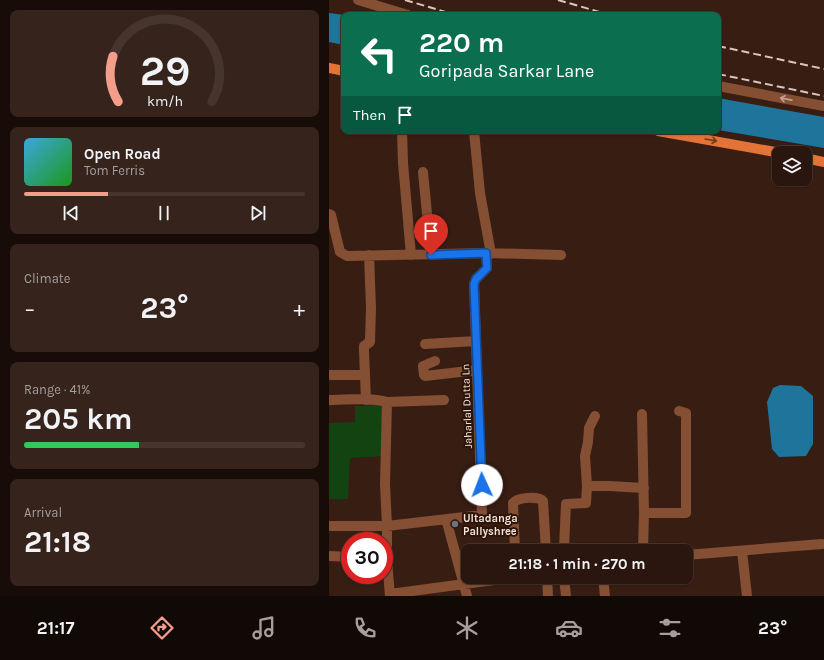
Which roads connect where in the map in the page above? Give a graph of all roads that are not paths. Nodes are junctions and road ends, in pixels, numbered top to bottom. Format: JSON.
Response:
{"nodes":[{"id":1,"x":358,"y":0,"type":"edge"},
{"id":2,"x":398,"y":12,"type":"edge"},
{"id":3,"x":329,"y":68,"type":"edge"},
{"id":4,"x":341,"y":70,"type":"edge"},
{"id":5,"x":721,"y":87,"type":"edge"},
{"id":6,"x":824,"y":106,"type":"edge"},
{"id":7,"x":403,"y":134,"type":"edge"},
{"id":8,"x":474,"y":134,"type":"edge"},
{"id":9,"x":676,"y":134,"type":"edge"},
{"id":10,"x":772,"y":151,"type":"edge"},
{"id":11,"x":812,"y":159,"type":"edge"},
{"id":12,"x":824,"y":162,"type":"edge"},
{"id":13,"x":423,"y":172,"type":"dead end"},
{"id":14,"x":329,"y":214,"type":"edge"},
{"id":15,"x":489,"y":254,"type":"junction"},
{"id":16,"x":369,"y":255,"type":"junction"},
{"id":17,"x":411,"y":255,"type":"junction"},
{"id":18,"x":431,"y":255,"type":"junction"},
{"id":19,"x":561,"y":255,"type":"dead end"},
{"id":20,"x":476,"y":340,"type":"junction"},
{"id":21,"x":425,"y":344,"type":"dead end"},
{"id":22,"x":435,"y":361,"type":"dead end"},
{"id":23,"x":477,"y":370,"type":"junction"},
{"id":24,"x":329,"y":375,"type":"edge"},
{"id":25,"x":364,"y":375,"type":"junction"},
{"id":26,"x":329,"y":400,"type":"edge"},
{"id":27,"x":366,"y":400,"type":"junction"},
{"id":28,"x":444,"y":400,"type":"dead end"},
{"id":29,"x":387,"y":402,"type":"junction"},
{"id":30,"x":679,"y":411,"type":"dead end"},
{"id":31,"x":642,"y":414,"type":"dead end"},
{"id":32,"x":595,"y":416,"type":"dead end"},
{"id":33,"x":587,"y":486,"type":"junction"},
{"id":34,"x":644,"y":488,"type":"junction"},
{"id":35,"x":644,"y":514,"type":"junction"},
{"id":36,"x":446,"y":519,"type":"junction"},
{"id":37,"x":329,"y":526,"type":"edge"},
{"id":38,"x":387,"y":526,"type":"junction"},
{"id":39,"x":387,"y":532,"type":"edge"},
{"id":40,"x":515,"y":544,"type":"edge"},
{"id":41,"x":546,"y":544,"type":"edge"},
{"id":42,"x":564,"y":544,"type":"edge"},
{"id":43,"x":643,"y":544,"type":"edge"},
{"id":44,"x":822,"y":544,"type":"dead end"},
{"id":45,"x":742,"y":551,"type":"junction"},
{"id":46,"x":693,"y":554,"type":"edge"},
{"id":47,"x":329,"y":556,"type":"edge"},
{"id":48,"x":341,"y":557,"type":"edge"},
{"id":49,"x":461,"y":575,"type":"edge"},
{"id":50,"x":461,"y":583,"type":"edge"},
{"id":51,"x":388,"y":584,"type":"edge"},
{"id":52,"x":463,"y":584,"type":"edge"},
{"id":53,"x":548,"y":584,"type":"edge"},
{"id":54,"x":565,"y":584,"type":"edge"},
{"id":55,"x":604,"y":584,"type":"edge"},
{"id":56,"x":390,"y":595,"type":"edge"},
{"id":57,"x":467,"y":596,"type":"edge"},
{"id":58,"x":549,"y":596,"type":"edge"},
{"id":59,"x":566,"y":596,"type":"edge"},
{"id":60,"x":605,"y":596,"type":"edge"},
{"id":61,"x":747,"y":596,"type":"edge"}],
"edges":[{"from":1,"to":2,"type":"street"},
{"from":3,"to":4,"type":"main road"},
{"from":6,"to":5,"type":"street","one_way":true},
{"from":7,"to":17,"type":"street"},
{"from":8,"to":15,"type":"street","name":"Jaharlal Dutta Ln"},
{"from":9,"to":10,"type":"main road","one_way":true},
{"from":11,"to":12,"type":"main road"},
{"from":13,"to":18,"type":"street"},
{"from":14,"to":16,"type":"street"},
{"from":15,"to":18,"type":"street"},
{"from":15,"to":19,"type":"street"},
{"from":15,"to":20,"type":"street","name":"Jaharlal Dutta Ln"},
{"from":16,"to":17,"type":"street"},
{"from":16,"to":25,"type":"street"},
{"from":17,"to":18,"type":"street"},
{"from":20,"to":21,"type":"street"},
{"from":20,"to":23,"type":"street","name":"Jaharlal Dutta Ln"},
{"from":22,"to":23,"type":"street"},
{"from":23,"to":36,"type":"street","name":"Jaharlal Dutta Ln"},
{"from":24,"to":25,"type":"street"},
{"from":25,"to":27,"type":"street"},
{"from":26,"to":27,"type":"street"},
{"from":27,"to":29,"type":"street"},
{"from":28,"to":29,"type":"street"},
{"from":29,"to":38,"type":"street"},
{"from":30,"to":35,"type":"street"},
{"from":31,"to":34,"type":"street"},
{"from":32,"to":33,"type":"street"},
{"from":33,"to":34,"type":"street"},
{"from":33,"to":42,"type":"street"},
{"from":34,"to":35,"type":"street"},
{"from":35,"to":43,"type":"street"},
{"from":36,"to":38,"type":"street","name":"Jaharlal Dutta Ln"},
{"from":36,"to":49,"type":"street"},
{"from":37,"to":38,"type":"street","name":"Jaharlal Dutta Ln"},
{"from":38,"to":39,"type":"street"},
{"from":40,"to":41,"type":"street"},
{"from":44,"to":45,"type":"street"},
{"from":45,"to":46,"type":"street"},
{"from":45,"to":61,"type":"street"},
{"from":47,"to":48,"type":"street"},
{"from":50,"to":56,"type":"street"},
{"from":51,"to":56,"type":"street"},
{"from":52,"to":57,"type":"street"},
{"from":53,"to":58,"type":"street"},
{"from":54,"to":59,"type":"street"},
{"from":55,"to":60,"type":"street"}]}
